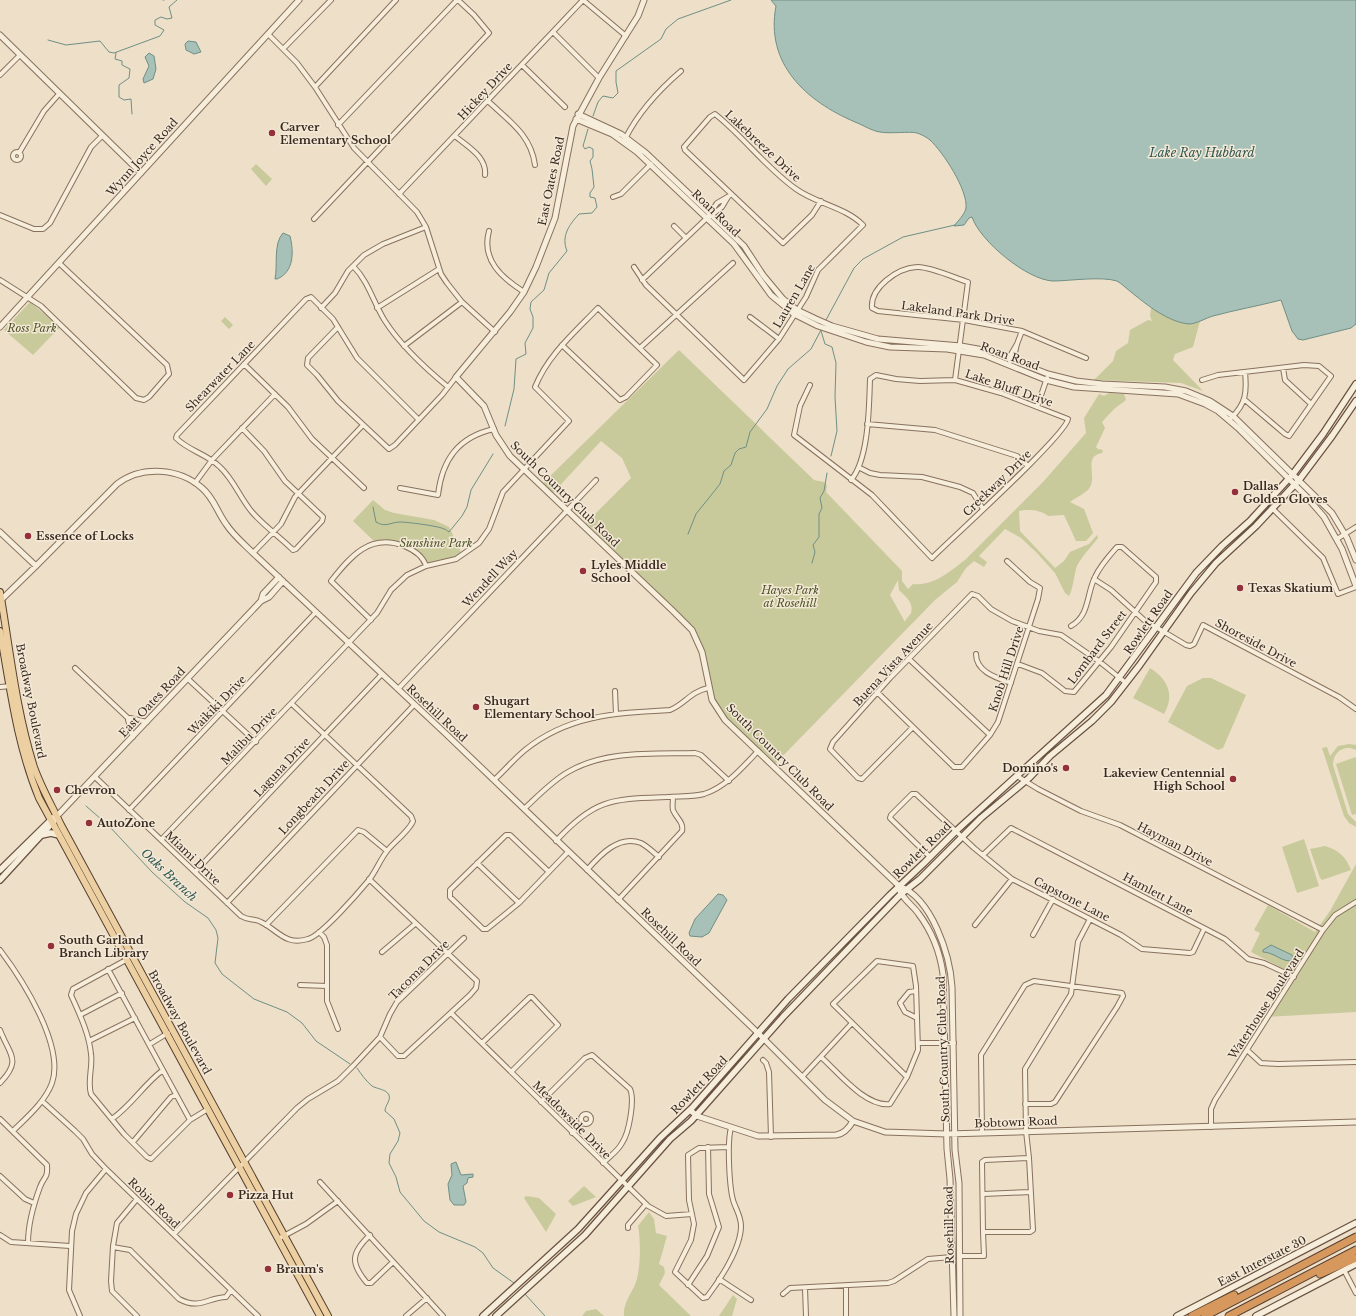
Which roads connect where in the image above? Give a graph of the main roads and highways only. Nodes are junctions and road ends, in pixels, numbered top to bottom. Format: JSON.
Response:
{"nodes":[{"id":1,"x":1356,"y":384,"type":"edge"},
{"id":2,"x":1356,"y":401,"type":"edge"},
{"id":3,"x":1265,"y":504,"type":"junction"},
{"id":4,"x":1273,"y":509,"type":"junction"},
{"id":5,"x":1196,"y":573,"type":"junction"},
{"id":6,"x":1203,"y":578,"type":"junction"},
{"id":7,"x":0,"y":592,"type":"edge"},
{"id":8,"x":1,"y":600,"type":"edge"},
{"id":9,"x":0,"y":631,"type":"edge"},
{"id":10,"x":13,"y":686,"type":"junction"},
{"id":11,"x":1083,"y":717,"type":"junction"},
{"id":12,"x":1090,"y":722,"type":"junction"},
{"id":13,"x":1050,"y":744,"type":"junction"},
{"id":14,"x":1056,"y":751,"type":"junction"},
{"id":15,"x":57,"y":816,"type":"junction"},
{"id":16,"x":51,"y":822,"type":"junction"},
{"id":17,"x":42,"y":835,"type":"junction"},
{"id":18,"x":59,"y":836,"type":"junction"},
{"id":19,"x":8,"y":866,"type":"junction"},
{"id":20,"x":0,"y":870,"type":"edge"},
{"id":21,"x":0,"y":880,"type":"edge"},
{"id":22,"x":795,"y":993,"type":"junction"},
{"id":23,"x":801,"y":999,"type":"junction"},
{"id":24,"x":603,"y":1202,"type":"junction"},
{"id":25,"x":609,"y":1208,"type":"junction"},
{"id":26,"x":1356,"y":1223,"type":"edge"},
{"id":27,"x":1356,"y":1232,"type":"edge"},
{"id":28,"x":1356,"y":1237,"type":"edge"},
{"id":29,"x":556,"y":1249,"type":"junction"},
{"id":30,"x":1356,"y":1250,"type":"edge"},
{"id":31,"x":1326,"y":1253,"type":"junction"},
{"id":32,"x":562,"y":1256,"type":"junction"},
{"id":33,"x":1356,"y":1258,"type":"edge"},
{"id":34,"x":1356,"y":1264,"type":"edge"},
{"id":35,"x":1296,"y":1268,"type":"junction"},
{"id":36,"x":1272,"y":1293,"type":"junction"},
{"id":37,"x":327,"y":1315,"type":"edge"},
{"id":38,"x":320,"y":1316,"type":"edge"},
{"id":39,"x":484,"y":1316,"type":"edge"},
{"id":40,"x":496,"y":1316,"type":"edge"},
{"id":41,"x":1177,"y":1316,"type":"edge"},
{"id":42,"x":1192,"y":1316,"type":"edge"},
{"id":43,"x":1205,"y":1316,"type":"edge"},
{"id":44,"x":1229,"y":1316,"type":"edge"},
{"id":45,"x":1256,"y":1316,"type":"edge"}],
"edges":[{"from":1,"to":3,"type":"main road","name":"Rowlett Road"},
{"from":2,"to":4,"type":"main road","name":"Rowlett Road"},
{"from":3,"to":4,"type":"main road"},
{"from":3,"to":5,"type":"main road","name":"Rowlett Road"},
{"from":4,"to":6,"type":"main road","name":"Rowlett Road"},
{"from":5,"to":6,"type":"main road"},
{"from":5,"to":11,"type":"main road","name":"Rowlett Road"},
{"from":6,"to":12,"type":"main road","name":"Rowlett Road"},
{"from":7,"to":8,"type":"main road","name":"Broadway Boulevard"},
{"from":8,"to":10,"type":"main road","name":"Broadway Boulevard"},
{"from":9,"to":10,"type":"main road","name":"Broadway Boulevard"},
{"from":10,"to":15,"type":"main road","name":"Broadway Boulevard"},
{"from":10,"to":16,"type":"main road","name":"Broadway Boulevard"},
{"from":11,"to":12,"type":"main road"},
{"from":11,"to":13,"type":"main road","name":"Rowlett Road"},
{"from":12,"to":14,"type":"main road","name":"Rowlett Road"},
{"from":13,"to":14,"type":"main road"},
{"from":13,"to":22,"type":"main road","name":"Rowlett Road"},
{"from":14,"to":23,"type":"main road","name":"Rowlett Road"},
{"from":15,"to":16,"type":"main road","name":"East Oates Road"},
{"from":15,"to":37,"type":"main road","name":"Broadway Boulevard"},
{"from":16,"to":17,"type":"main road","name":"East Oates Road"},
{"from":16,"to":18,"type":"main road","name":"Broadway Boulevard"},
{"from":16,"to":19,"type":"main road","name":"East Oates Road"},
{"from":17,"to":18,"type":"main road"},
{"from":17,"to":19,"type":"main road","name":"East Oates Road"},
{"from":18,"to":38,"type":"main road","name":"Broadway Boulevard"},
{"from":19,"to":20,"type":"main road","name":"East Oates Road"},
{"from":19,"to":21,"type":"main road","name":"East Oates Road"},
{"from":22,"to":23,"type":"main road"},
{"from":22,"to":24,"type":"main road","name":"Rowlett Road"},
{"from":23,"to":25,"type":"main road","name":"Rowlett Road"},
{"from":24,"to":25,"type":"main road"},
{"from":24,"to":29,"type":"main road","name":"Rowlett Road"},
{"from":25,"to":32,"type":"main road","name":"Rowlett Road"},
{"from":26,"to":41,"type":"main road","name":"East Interstate 30"},
{"from":27,"to":31,"type":"highway"},
{"from":28,"to":31,"type":"highway"},
{"from":29,"to":32,"type":"main road"},
{"from":29,"to":39,"type":"main road","name":"Rowlett Road"},
{"from":30,"to":36,"type":"highway"},
{"from":31,"to":35,"type":"highway"},
{"from":32,"to":40,"type":"main road","name":"Rowlett Road"},
{"from":33,"to":36,"type":"highway"},
{"from":34,"to":45,"type":"main road"},
{"from":35,"to":42,"type":"highway"},
{"from":35,"to":43,"type":"highway"},
{"from":36,"to":44,"type":"highway"}]}
